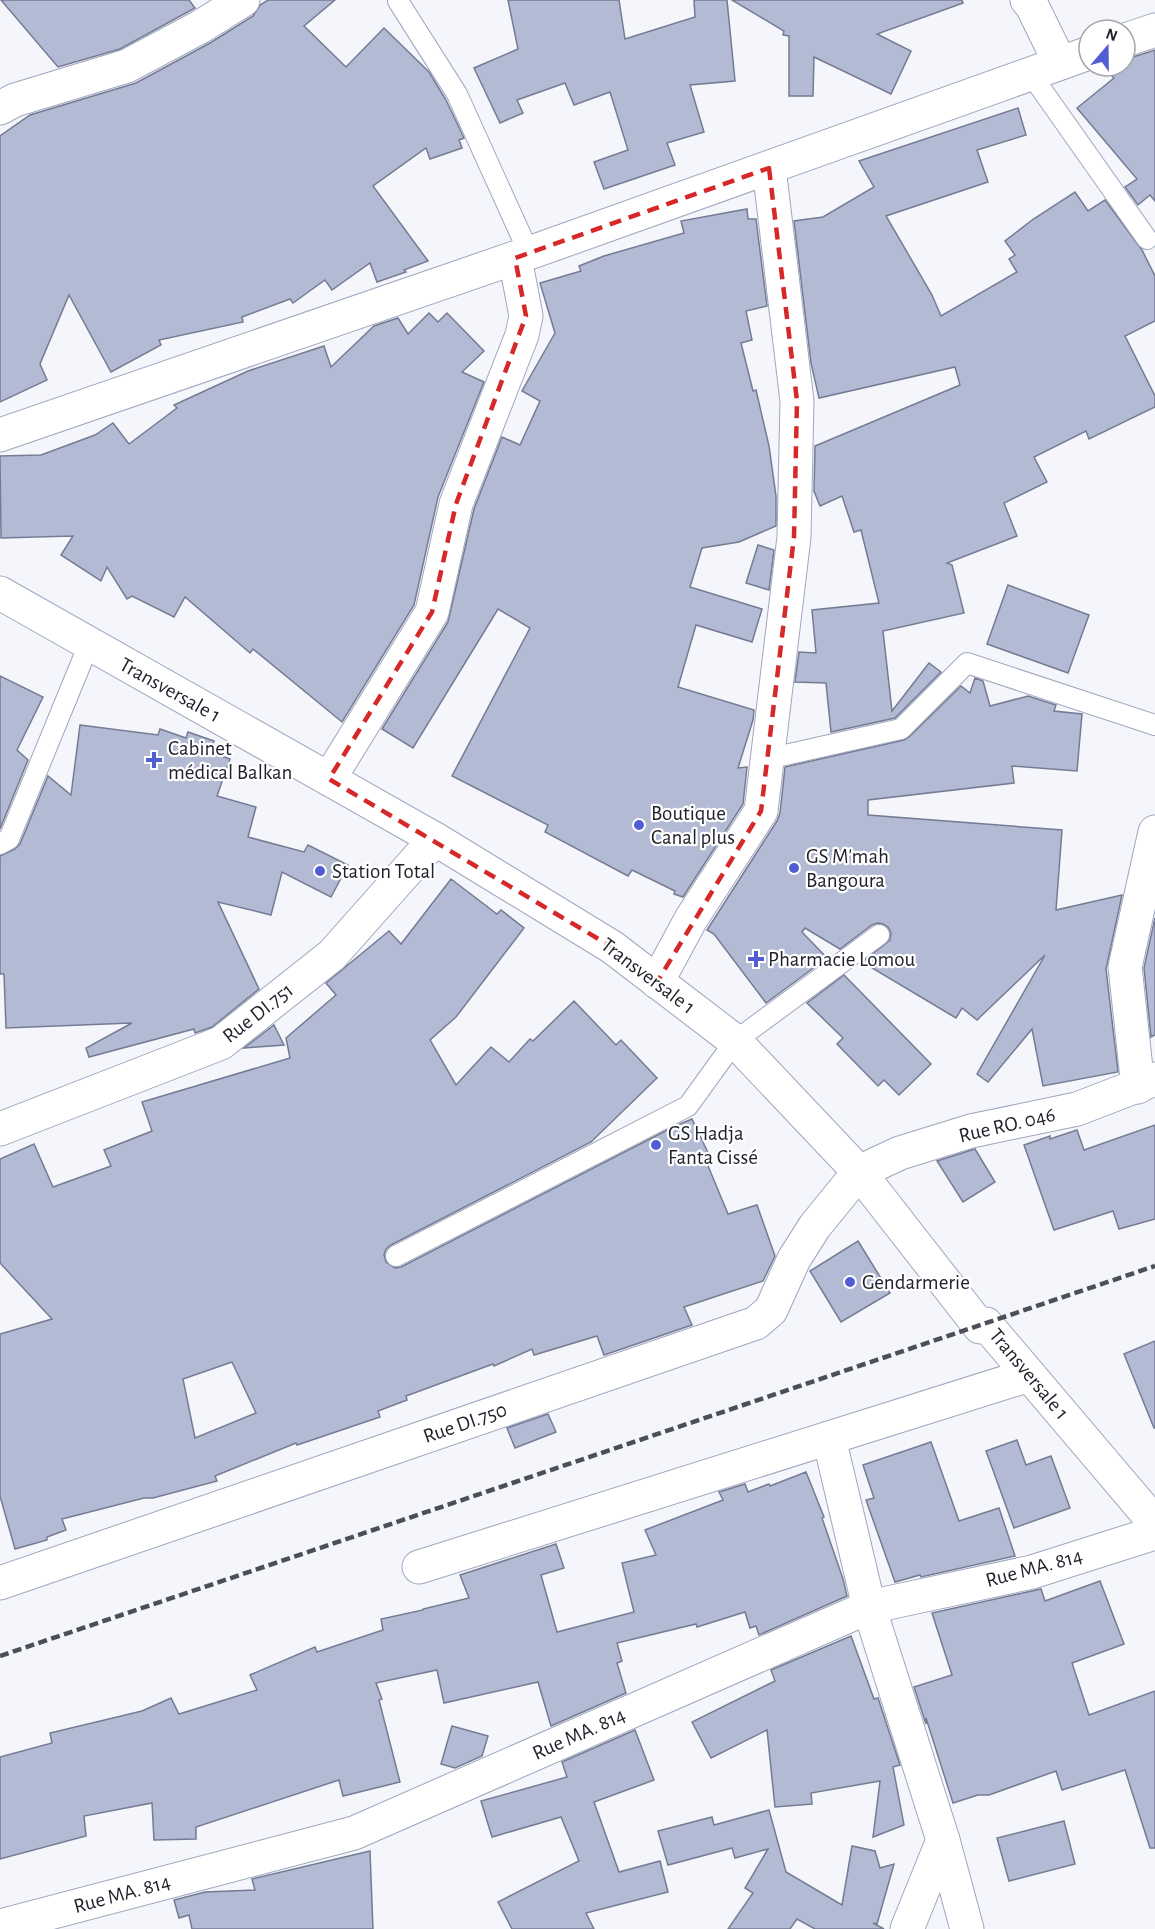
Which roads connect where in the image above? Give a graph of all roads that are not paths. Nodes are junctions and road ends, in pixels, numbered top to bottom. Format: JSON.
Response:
{"nodes":[{"id":1,"x":243,"y":0,"type":"edge"},
{"id":2,"x":1027,"y":0,"type":"edge"},
{"id":3,"x":398,"y":1,"type":"edge"},
{"id":4,"x":1155,"y":30,"type":"edge"},
{"id":5,"x":1137,"y":36,"type":"edge"},
{"id":6,"x":1060,"y":63,"type":"edge"},
{"id":7,"x":0,"y":108,"type":"edge"},
{"id":8,"x":769,"y":168,"type":"junction"},
{"id":9,"x":1147,"y":239,"type":"dead end"},
{"id":10,"x":522,"y":255,"type":"junction"},
{"id":11,"x":0,"y":435,"type":"edge"},
{"id":12,"x":0,"y":593,"type":"edge"},
{"id":13,"x":89,"y":644,"type":"junction"},
{"id":14,"x":1155,"y":725,"type":"edge"},
{"id":15,"x":767,"y":759,"type":"junction"},
{"id":16,"x":329,"y":779,"type":"junction"},
{"id":17,"x":1155,"y":832,"type":"edge"},
{"id":18,"x":435,"y":839,"type":"junction"},
{"id":19,"x":0,"y":844,"type":"edge"},
{"id":20,"x":879,"y":935,"type":"dead end"},
{"id":21,"x":657,"y":982,"type":"junction"},
{"id":22,"x":735,"y":1041,"type":"junction"},
{"id":23,"x":1147,"y":1083,"type":"edge"},
{"id":24,"x":0,"y":1129,"type":"edge"},
{"id":25,"x":859,"y":1172,"type":"junction"},
{"id":26,"x":396,"y":1256,"type":"dead end"},
{"id":27,"x":1029,"y":1375,"type":"junction"},
{"id":28,"x":829,"y":1438,"type":"junction"},
{"id":29,"x":1155,"y":1523,"type":"edge"},
{"id":30,"x":1155,"y":1533,"type":"edge"},
{"id":31,"x":419,"y":1567,"type":"dead end"},
{"id":32,"x":0,"y":1583,"type":"edge"},
{"id":33,"x":869,"y":1607,"type":"junction"},
{"id":34,"x":943,"y":1840,"type":"junction"},
{"id":35,"x":0,"y":1926,"type":"edge"},
{"id":36,"x":907,"y":1929,"type":"edge"},
{"id":37,"x":967,"y":1929,"type":"edge"}],
"edges":[{"from":1,"to":7,"type":"street"},
{"from":2,"to":6,"type":"street"},
{"from":3,"to":10,"type":"lane"},
{"from":4,"to":5,"type":"street"},
{"from":6,"to":8,"type":"street"},
{"from":6,"to":9,"type":"lane"},
{"from":8,"to":10,"type":"street"},
{"from":8,"to":15,"type":"street"},
{"from":10,"to":11,"type":"street"},
{"from":10,"to":16,"type":"street"},
{"from":12,"to":13,"type":"street","name":"Transversale 1"},
{"from":13,"to":16,"type":"street","name":"Transversale 1"},
{"from":13,"to":19,"type":"lane"},
{"from":14,"to":15,"type":"lane"},
{"from":15,"to":21,"type":"street"},
{"from":16,"to":18,"type":"street","name":"Transversale 1"},
{"from":17,"to":23,"type":"street"},
{"from":18,"to":21,"type":"street","name":"Transversale 1"},
{"from":18,"to":24,"type":"street","name":"Rue DI.751"},
{"from":20,"to":22,"type":"lane"},
{"from":21,"to":22,"type":"street","name":"Transversale 1"},
{"from":22,"to":25,"type":"street","name":"Transversale 1"},
{"from":22,"to":26,"type":"lane"},
{"from":23,"to":25,"type":"street","name":"Rue RO. 046"},
{"from":25,"to":27,"type":"street","name":"Transversale 1"},
{"from":25,"to":32,"type":"street","name":"Rue DI.750"},
{"from":27,"to":28,"type":"street"},
{"from":27,"to":29,"type":"street","name":"Transversale 1"},
{"from":28,"to":31,"type":"street"},
{"from":28,"to":33,"type":"street"},
{"from":30,"to":33,"type":"street","name":"Rue MA. 814"},
{"from":33,"to":34,"type":"street"},
{"from":33,"to":35,"type":"street","name":"Rue MA. 814"},
{"from":34,"to":36,"type":"street"},
{"from":34,"to":37,"type":"street"}]}
